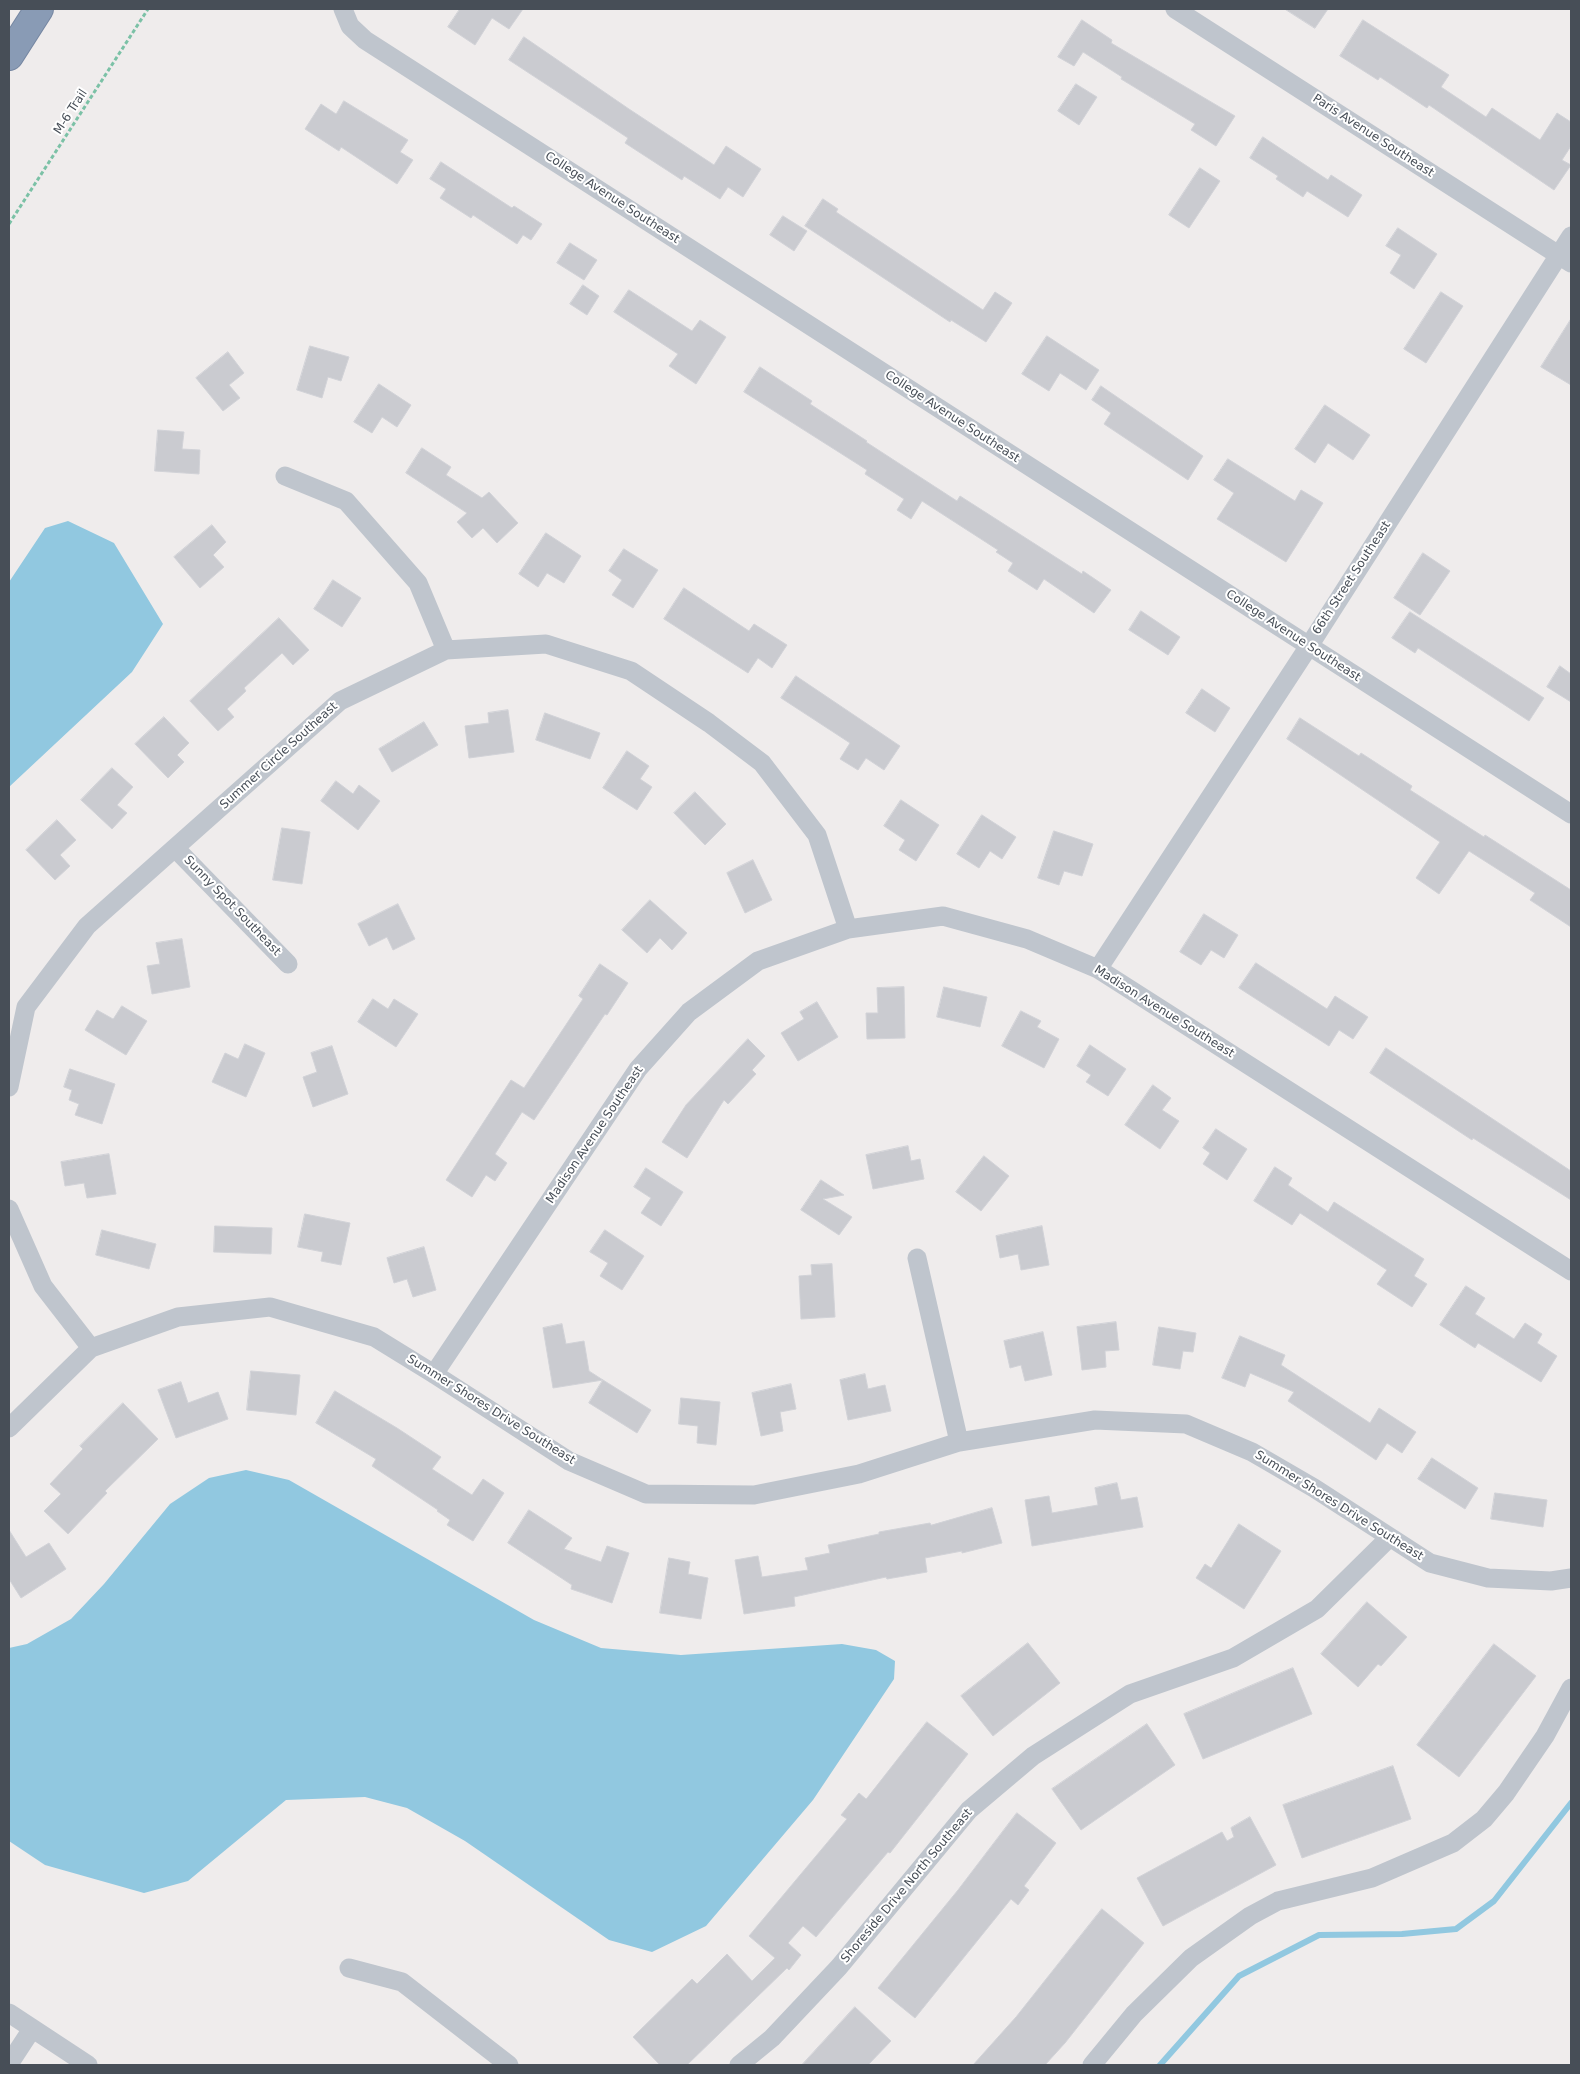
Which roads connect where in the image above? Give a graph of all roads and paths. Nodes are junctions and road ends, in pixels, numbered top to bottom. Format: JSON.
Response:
{"nodes":[{"id":1,"x":39,"y":9,"type":"edge"},
{"id":2,"x":148,"y":9,"type":"edge"},
{"id":3,"x":1175,"y":9,"type":"edge"},
{"id":4,"x":343,"y":10,"type":"edge"},
{"id":5,"x":9,"y":56,"type":"edge"},
{"id":6,"x":9,"y":224,"type":"edge"},
{"id":7,"x":1571,"y":236,"type":"edge"},
{"id":8,"x":1565,"y":259,"type":"edge"},
{"id":9,"x":284,"y":476,"type":"dead end"},
{"id":10,"x":1309,"y":646,"type":"junction"},
{"id":11,"x":446,"y":650,"type":"junction"},
{"id":12,"x":1571,"y":814,"type":"edge"},
{"id":13,"x":176,"y":849,"type":"junction"},
{"id":14,"x":848,"y":928,"type":"junction"},
{"id":15,"x":288,"y":964,"type":"dead end"},
{"id":16,"x":1098,"y":969,"type":"junction"},
{"id":17,"x":9,"y":1087,"type":"edge"},
{"id":18,"x":9,"y":1209,"type":"edge"},
{"id":19,"x":917,"y":1258,"type":"dead end"},
{"id":20,"x":1571,"y":1271,"type":"edge"},
{"id":21,"x":91,"y":1348,"type":"junction"},
{"id":22,"x":434,"y":1374,"type":"junction"},
{"id":23,"x":9,"y":1428,"type":"edge"},
{"id":24,"x":959,"y":1442,"type":"junction"},
{"id":25,"x":1390,"y":1537,"type":"junction"},
{"id":26,"x":1571,"y":1578,"type":"edge"},
{"id":27,"x":1571,"y":1688,"type":"edge"},
{"id":28,"x":349,"y":1968,"type":"dead end"},
{"id":29,"x":9,"y":2014,"type":"edge"},
{"id":30,"x":32,"y":2029,"type":"junction"},
{"id":31,"x":9,"y":2064,"type":"edge"},
{"id":32,"x":88,"y":2065,"type":"edge"},
{"id":33,"x":509,"y":2065,"type":"edge"},
{"id":34,"x":740,"y":2065,"type":"edge"},
{"id":35,"x":1092,"y":2065,"type":"edge"}],
"edges":[{"from":1,"to":5,"type":"highway"},
{"from":2,"to":6,"type":"path","name":"M-6 Trail"},
{"from":3,"to":8,"type":"street","name":"Paris Avenue Southeast"},
{"from":4,"to":10,"type":"street","name":"College Avenue Southeast"},
{"from":7,"to":8,"type":"street","name":"66th Street Southeast"},
{"from":8,"to":10,"type":"street","name":"66th Street Southeast"},
{"from":9,"to":11,"type":"street"},
{"from":10,"to":12,"type":"street","name":"College Avenue Southeast"},
{"from":10,"to":16,"type":"street","name":"66th Street Southeast"},
{"from":11,"to":13,"type":"street","name":"Summer Circle Southeast"},
{"from":11,"to":14,"type":"street","name":"Summer Circle Southeast"},
{"from":13,"to":15,"type":"street","name":"Sunny Spot Southeast"},
{"from":13,"to":17,"type":"street","name":"Summer Circle Southeast"},
{"from":14,"to":16,"type":"street","name":"Madison Avenue Southeast"},
{"from":14,"to":22,"type":"street","name":"Madison Avenue Southeast"},
{"from":16,"to":20,"type":"street","name":"Madison Avenue Southeast"},
{"from":18,"to":21,"type":"street"},
{"from":19,"to":24,"type":"street"},
{"from":21,"to":22,"type":"street","name":"Summer Shores Drive Southeast"},
{"from":21,"to":23,"type":"street"},
{"from":22,"to":24,"type":"street","name":"Summer Shores Drive Southeast"},
{"from":24,"to":25,"type":"street","name":"Summer Shores Drive Southeast"},
{"from":25,"to":26,"type":"street","name":"Summer Shores Drive Southeast"},
{"from":25,"to":34,"type":"street","name":"Shoreside Drive North Southeast"},
{"from":27,"to":35,"type":"street"},
{"from":28,"to":33,"type":"street"},
{"from":29,"to":30,"type":"street"},
{"from":30,"to":31,"type":"street"},
{"from":30,"to":32,"type":"street"}]}
